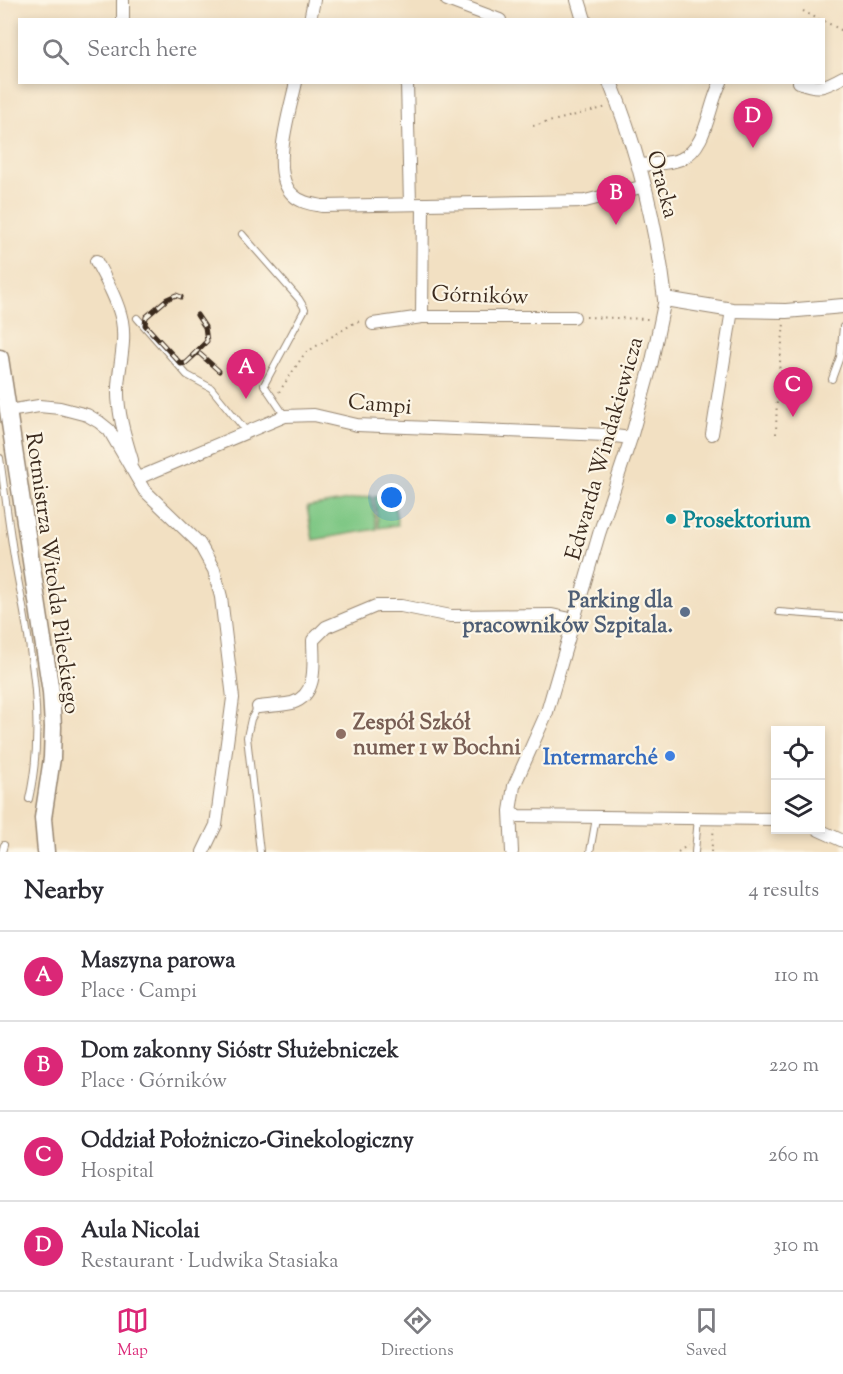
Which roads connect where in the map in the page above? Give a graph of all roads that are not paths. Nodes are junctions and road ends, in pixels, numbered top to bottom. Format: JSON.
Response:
{"nodes":[{"id":1,"x":123,"y":0,"type":"edge"},
{"id":2,"x":314,"y":0,"type":"edge"},
{"id":3,"x":447,"y":0,"type":"edge"},
{"id":4,"x":578,"y":0,"type":"edge"},
{"id":5,"x":123,"y":18,"type":"edge"},
{"id":6,"x":310,"y":18,"type":"edge"},
{"id":7,"x":495,"y":18,"type":"edge"},
{"id":8,"x":583,"y":18,"type":"edge"},
{"id":9,"x":843,"y":76,"type":"edge"},
{"id":10,"x":296,"y":84,"type":"edge"},
{"id":11,"x":407,"y":84,"type":"edge"},
{"id":12,"x":611,"y":84,"type":"edge"},
{"id":13,"x":721,"y":84,"type":"edge"},
{"id":14,"x":804,"y":84,"type":"edge"},
{"id":15,"x":639,"y":165,"type":"junction"},
{"id":16,"x":645,"y":186,"type":"junction"},
{"id":17,"x":417,"y":204,"type":"junction"},
{"id":18,"x":242,"y":234,"type":"dead end"},
{"id":19,"x":96,"y":261,"type":"dead end"},
{"id":20,"x":665,"y":299,"type":"junction"},
{"id":21,"x":843,"y":306,"type":"edge"},
{"id":22,"x":732,"y":310,"type":"junction"},
{"id":23,"x":422,"y":317,"type":"junction"},
{"id":24,"x":574,"y":317,"type":"road end"},
{"id":25,"x":137,"y":318,"type":"dead end"},
{"id":26,"x":374,"y":324,"type":"road end"},
{"id":27,"x":843,"y":327,"type":"edge"},
{"id":28,"x":0,"y":358,"type":"edge"},
{"id":29,"x":832,"y":379,"type":"dead end"},
{"id":30,"x":8,"y":411,"type":"junction"},
{"id":31,"x":285,"y":416,"type":"junction"},
{"id":32,"x":247,"y":433,"type":"junction"},
{"id":33,"x":712,"y":434,"type":"dead end"},
{"id":34,"x":632,"y":438,"type":"junction"},
{"id":35,"x":0,"y":459,"type":"edge"},
{"id":36,"x":137,"y":476,"type":"junction"},
{"id":37,"x":9,"y":495,"type":"edge"},
{"id":38,"x":779,"y":612,"type":"dead end"},
{"id":39,"x":843,"y":617,"type":"edge"},
{"id":40,"x":575,"y":620,"type":"junction"},
{"id":41,"x":258,"y":707,"type":"joint"},
{"id":42,"x":47,"y":795,"type":"junction"},
{"id":43,"x":28,"y":798,"type":"dead end"},
{"id":44,"x":510,"y":811,"type":"junction"},
{"id":45,"x":596,"y":817,"type":"junction"},
{"id":46,"x":698,"y":817,"type":"junction"},
{"id":47,"x":771,"y":819,"type":"edge"},
{"id":48,"x":825,"y":833,"type":"edge"},
{"id":49,"x":843,"y":841,"type":"edge"},
{"id":50,"x":46,"y":852,"type":"edge"},
{"id":51,"x":54,"y":852,"type":"edge"},
{"id":52,"x":203,"y":852,"type":"edge"},
{"id":53,"x":260,"y":852,"type":"edge"},
{"id":54,"x":512,"y":852,"type":"edge"},
{"id":55,"x":590,"y":852,"type":"edge"},
{"id":56,"x":695,"y":852,"type":"edge"}],
"edges":[{"from":1,"to":5,"type":"street"},
{"from":2,"to":6,"type":"street"},
{"from":3,"to":7,"type":"street"},
{"from":4,"to":8,"type":"street"},
{"from":9,"to":14,"type":"street"},
{"from":10,"to":17,"type":"street"},
{"from":11,"to":17,"type":"street","name":"Górników"},
{"from":12,"to":15,"type":"street","name":"Oracka"},
{"from":13,"to":15,"type":"street"},
{"from":15,"to":16,"type":"street","name":"Oracka"},
{"from":16,"to":17,"type":"street"},
{"from":16,"to":20,"type":"street","name":"Oracka"},
{"from":17,"to":23,"type":"street","name":"Górników"},
{"from":18,"to":31,"type":"lane"},
{"from":19,"to":36,"type":"street"},
{"from":20,"to":22,"type":"street"},
{"from":20,"to":34,"type":"street","name":"Edwarda Windakiewicza"},
{"from":21,"to":22,"type":"street"},
{"from":22,"to":33,"type":"street"},
{"from":23,"to":24,"type":"street","name":"Górników"},
{"from":23,"to":26,"type":"street"},
{"from":25,"to":32,"type":"lane"},
{"from":27,"to":29,"type":"lane"},
{"from":28,"to":30,"type":"main road","name":"Rotmistrza Witolda Pileckiego"},
{"from":30,"to":36,"type":"street"},
{"from":30,"to":37,"type":"main road","name":"Rotmistrza Witolda Pileckiego"},
{"from":31,"to":32,"type":"street","name":"Campi"},
{"from":31,"to":34,"type":"street","name":"Campi"},
{"from":32,"to":36,"type":"street","name":"Campi"},
{"from":34,"to":40,"type":"street","name":"Edwarda Windakiewicza"},
{"from":35,"to":37,"type":"lane"},
{"from":36,"to":52,"type":"street"},
{"from":37,"to":42,"type":"main road","name":"Rotmistrza Witolda Pileckiego"},
{"from":37,"to":43,"type":"lane"},
{"from":38,"to":39,"type":"lane"},
{"from":40,"to":41,"type":"street"},
{"from":40,"to":44,"type":"street","name":"Edwarda Windakiewicza"},
{"from":41,"to":53,"type":"lane"},
{"from":42,"to":50,"type":"main road","name":"Rotmistrza Witolda Pileckiego"},
{"from":42,"to":51,"type":"main road","name":"Rotmistrza Witolda Pileckiego"},
{"from":44,"to":45,"type":"street"},
{"from":44,"to":54,"type":"street","name":"Edwarda Windakiewicza"},
{"from":45,"to":46,"type":"street"},
{"from":45,"to":55,"type":"lane"},
{"from":46,"to":47,"type":"street"},
{"from":46,"to":56,"type":"lane"},
{"from":48,"to":49,"type":"street"}]}
